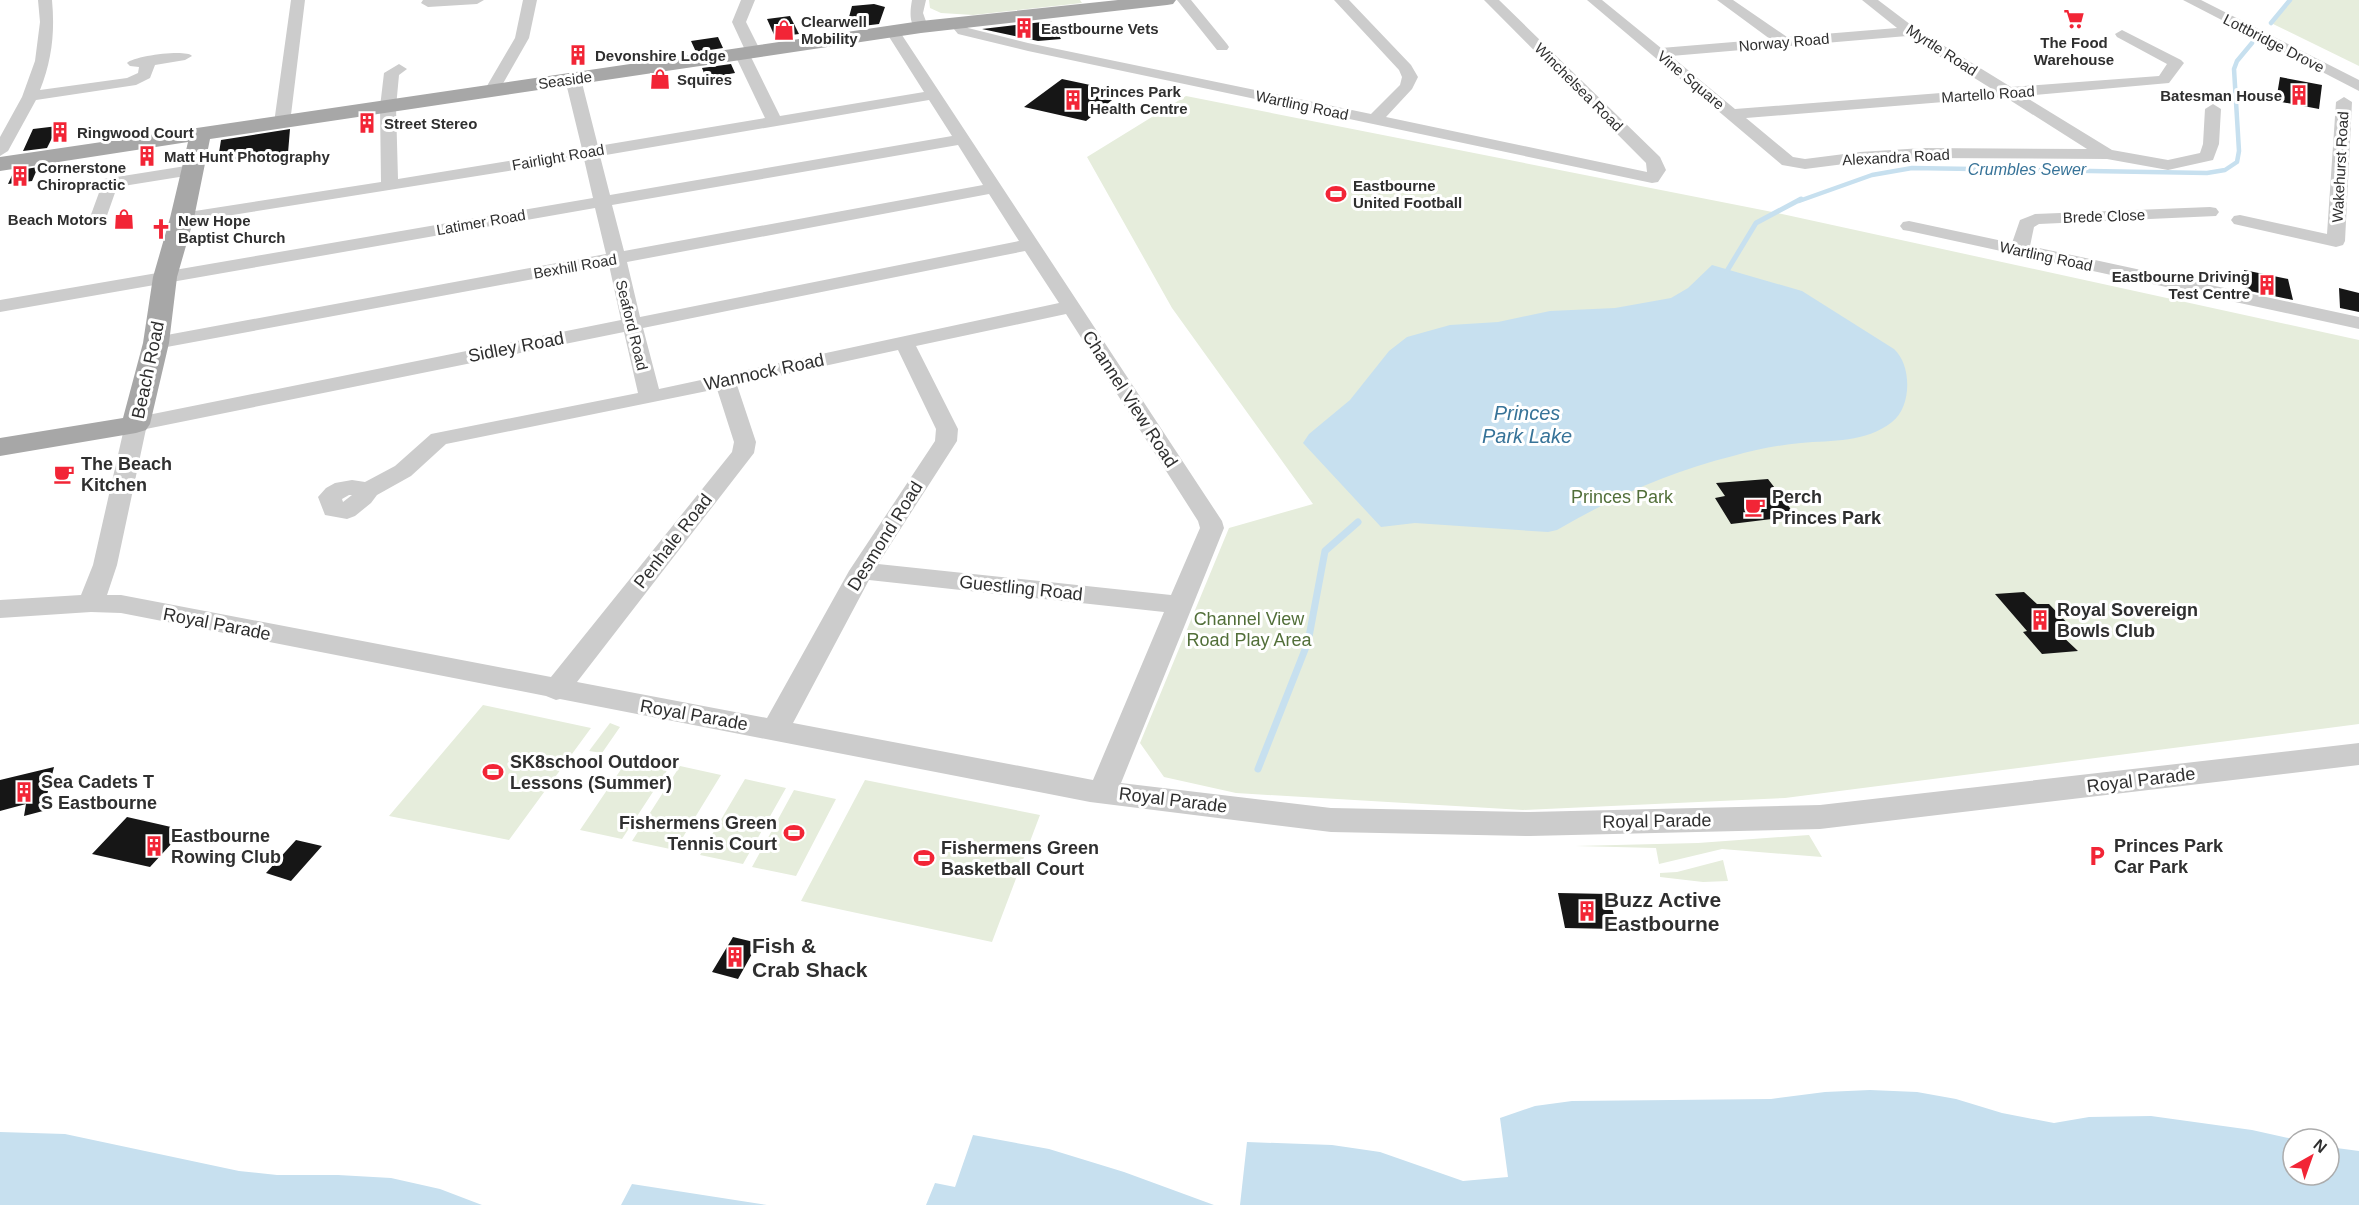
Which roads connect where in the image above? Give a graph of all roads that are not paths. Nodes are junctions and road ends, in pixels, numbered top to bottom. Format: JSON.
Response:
{"nodes":[{"id":1,"x":45,"y":0,"type":"edge"},
{"id":2,"x":298,"y":0,"type":"edge"},
{"id":3,"x":477,"y":0,"type":"edge"},
{"id":4,"x":530,"y":0,"type":"edge"},
{"id":5,"x":748,"y":0,"type":"edge"},
{"id":6,"x":919,"y":0,"type":"edge"},
{"id":7,"x":1167,"y":0,"type":"edge"},
{"id":8,"x":1184,"y":0,"type":"edge"},
{"id":9,"x":1341,"y":0,"type":"edge"},
{"id":10,"x":1491,"y":0,"type":"edge"},
{"id":11,"x":1594,"y":0,"type":"edge"},
{"id":12,"x":1724,"y":0,"type":"edge"},
{"id":13,"x":1869,"y":0,"type":"edge"},
{"id":14,"x":2190,"y":0,"type":"edge"},
{"id":15,"x":428,"y":3,"type":"dead end"},
{"id":16,"x":956,"y":23,"type":"junction"},
{"id":17,"x":921,"y":27,"type":"junction"},
{"id":18,"x":1910,"y":31,"type":"junction"},
{"id":19,"x":893,"y":32,"type":"junction"},
{"id":20,"x":2122,"y":34,"type":"dead end"},
{"id":21,"x":1783,"y":41,"type":"junction"},
{"id":22,"x":1222,"y":47,"type":"dead end"},
{"id":23,"x":747,"y":52,"type":"junction"},
{"id":24,"x":1659,"y":53,"type":"junction"},
{"id":25,"x":185,"y":56,"type":"dead end"},
{"id":26,"x":399,"y":69,"type":"dead end"},
{"id":27,"x":573,"y":79,"type":"junction"},
{"id":28,"x":2359,"y":86,"type":"edge"},
{"id":29,"x":492,"y":91,"type":"junction"},
{"id":30,"x":2008,"y":93,"type":"junction"},
{"id":31,"x":933,"y":95,"type":"junction"},
{"id":32,"x":32,"y":96,"type":"junction"},
{"id":33,"x":2344,"y":102,"type":"dead end"},
{"id":34,"x":388,"y":107,"type":"junction"},
{"id":35,"x":2214,"y":109,"type":"dead end"},
{"id":36,"x":1732,"y":114,"type":"junction"},
{"id":37,"x":1375,"y":120,"type":"junction"},
{"id":38,"x":774,"y":121,"type":"junction"},
{"id":39,"x":282,"y":123,"type":"junction"},
{"id":40,"x":200,"y":135,"type":"junction"},
{"id":41,"x":962,"y":139,"type":"junction"},
{"id":42,"x":0,"y":151,"type":"edge"},
{"id":43,"x":589,"y":152,"type":"junction"},
{"id":44,"x":2107,"y":154,"type":"junction"},
{"id":45,"x":1788,"y":161,"type":"joint"},
{"id":46,"x":2341,"y":161,"type":"junction"},
{"id":47,"x":0,"y":164,"type":"edge"},
{"id":48,"x":2359,"y":167,"type":"edge"},
{"id":49,"x":192,"y":170,"type":"junction"},
{"id":50,"x":1652,"y":178,"type":"joint"},
{"id":51,"x":390,"y":186,"type":"junction"},
{"id":52,"x":994,"y":188,"type":"junction"},
{"id":53,"x":602,"y":201,"type":"junction"},
{"id":54,"x":2210,"y":212,"type":"dead end"},
{"id":55,"x":182,"y":218,"type":"junction"},
{"id":56,"x":98,"y":220,"type":"dead end"},
{"id":57,"x":2240,"y":220,"type":"dead end"},
{"id":58,"x":1909,"y":226,"type":"dead end"},
{"id":59,"x":1031,"y":244,"type":"junction"},
{"id":60,"x":2020,"y":250,"type":"junction"},
{"id":61,"x":616,"y":258,"type":"junction"},
{"id":62,"x":165,"y":277,"type":"junction"},
{"id":63,"x":0,"y":306,"type":"edge"},
{"id":64,"x":1070,"y":307,"type":"junction"},
{"id":65,"x":631,"y":323,"type":"junction"},
{"id":66,"x":2359,"y":323,"type":"edge"},
{"id":67,"x":904,"y":342,"type":"junction"},
{"id":68,"x":156,"y":343,"type":"junction"},
{"id":69,"x":725,"y":380,"type":"junction"},
{"id":70,"x":650,"y":397,"type":"junction"},
{"id":71,"x":136,"y":424,"type":"junction"},
{"id":72,"x":0,"y":447,"type":"edge"},
{"id":73,"x":368,"y":490,"type":"dead end"},
{"id":74,"x":861,"y":571,"type":"junction"},
{"id":75,"x":91,"y":603,"type":"junction"},
{"id":76,"x":1181,"y":605,"type":"junction"},
{"id":77,"x":0,"y":609,"type":"edge"},
{"id":78,"x":556,"y":690,"type":"junction"},
{"id":79,"x":775,"y":730,"type":"junction"},
{"id":80,"x":2359,"y":754,"type":"edge"},
{"id":81,"x":1103,"y":791,"type":"junction"}],
"edges":[{"from":1,"to":32,"type":"street"},
{"from":2,"to":39,"type":"street"},
{"from":3,"to":15,"type":"street"},
{"from":4,"to":29,"type":"street"},
{"from":5,"to":23,"type":"street"},
{"from":6,"to":17,"type":"street"},
{"from":7,"to":16,"type":"main road","name":"Seaside"},
{"from":8,"to":22,"type":"street"},
{"from":9,"to":37,"type":"street"},
{"from":10,"to":50,"type":"street","name":"Winchelsea Road"},
{"from":11,"to":24,"type":"street","name":"Vine Square"},
{"from":12,"to":21,"type":"street"},
{"from":13,"to":18,"type":"street","name":"Myrtle Road"},
{"from":14,"to":28,"type":"street","name":"Lottbridge Drove"},
{"from":16,"to":17,"type":"main road","name":"Seaside"},
{"from":16,"to":37,"type":"street","name":"Wartling Road"},
{"from":17,"to":19,"type":"main road","name":"Seaside"},
{"from":18,"to":21,"type":"street","name":"Norway Road"},
{"from":18,"to":30,"type":"street","name":"Myrtle Road"},
{"from":19,"to":23,"type":"main road","name":"Seaside"},
{"from":19,"to":31,"type":"street","name":"Channel View Road"},
{"from":20,"to":30,"type":"street","name":"Martello Road"},
{"from":21,"to":24,"type":"street","name":"Norway Road"},
{"from":23,"to":27,"type":"main road","name":"Seaside"},
{"from":23,"to":38,"type":"street"},
{"from":24,"to":36,"type":"street","name":"Vine Square"},
{"from":25,"to":32,"type":"street"},
{"from":26,"to":34,"type":"street"},
{"from":27,"to":29,"type":"main road","name":"Seaside"},
{"from":27,"to":43,"type":"street","name":"Seaford Road"},
{"from":29,"to":34,"type":"main road","name":"Seaside"},
{"from":30,"to":36,"type":"street","name":"Martello Road"},
{"from":30,"to":44,"type":"street","name":"Myrtle Road"},
{"from":31,"to":38,"type":"street","name":"Fairlight Road"},
{"from":31,"to":41,"type":"street","name":"Channel View Road"},
{"from":32,"to":42,"type":"street"},
{"from":33,"to":46,"type":"street","name":"Wakehurst Road"},
{"from":34,"to":39,"type":"main road","name":"Seaside"},
{"from":34,"to":51,"type":"street"},
{"from":35,"to":44,"type":"street","name":"Alexandra Road"},
{"from":36,"to":45,"type":"street","name":"Vine Square"},
{"from":37,"to":50,"type":"street","name":"Wartling Road"},
{"from":38,"to":43,"type":"street","name":"Fairlight Road"},
{"from":39,"to":40,"type":"main road","name":"Seaside"},
{"from":40,"to":47,"type":"main road","name":"Seaside"},
{"from":40,"to":49,"type":"main road","name":"Beach Road"},
{"from":41,"to":52,"type":"street","name":"Channel View Road"},
{"from":41,"to":53,"type":"street","name":"Latimer Road"},
{"from":43,"to":51,"type":"street","name":"Fairlight Road"},
{"from":43,"to":53,"type":"street","name":"Seaford Road"},
{"from":44,"to":45,"type":"street","name":"Alexandra Road"},
{"from":46,"to":48,"type":"street"},
{"from":46,"to":57,"type":"street","name":"Wakehurst Road"},
{"from":49,"to":55,"type":"main road","name":"Beach Road"},
{"from":49,"to":56,"type":"street"},
{"from":51,"to":55,"type":"street","name":"Fairlight Road"},
{"from":52,"to":59,"type":"street","name":"Channel View Road"},
{"from":52,"to":61,"type":"street","name":"Bexhill Road"},
{"from":53,"to":61,"type":"street","name":"Seaford Road"},
{"from":53,"to":62,"type":"street","name":"Latimer Road"},
{"from":54,"to":60,"type":"street","name":"Brede Close"},
{"from":55,"to":62,"type":"main road","name":"Beach Road"},
{"from":58,"to":60,"type":"street","name":"Wartling Road"},
{"from":59,"to":64,"type":"street","name":"Channel View Road"},
{"from":59,"to":65,"type":"street","name":"Sidley Road"},
{"from":60,"to":66,"type":"street","name":"Wartling Road"},
{"from":61,"to":65,"type":"street","name":"Seaford Road"},
{"from":61,"to":68,"type":"street","name":"Bexhill Road"},
{"from":62,"to":63,"type":"street","name":"Latimer Road"},
{"from":62,"to":68,"type":"main road","name":"Beach Road"},
{"from":64,"to":67,"type":"street","name":"Wannock Road"},
{"from":64,"to":76,"type":"street","name":"Channel View Road"},
{"from":65,"to":70,"type":"street","name":"Seaford Road"},
{"from":65,"to":71,"type":"street","name":"Sidley Road"},
{"from":67,"to":69,"type":"street","name":"Wannock Road"},
{"from":67,"to":74,"type":"street","name":"Desmond Road"},
{"from":68,"to":71,"type":"main road","name":"Beach Road"},
{"from":69,"to":70,"type":"street","name":"Wannock Road"},
{"from":69,"to":78,"type":"street","name":"Penhale Road"},
{"from":70,"to":73,"type":"street","name":"Wannock Road"},
{"from":71,"to":72,"type":"main road","name":"Sidley Road"},
{"from":71,"to":75,"type":"street","name":"Beach Road"},
{"from":74,"to":76,"type":"street","name":"Guestling Road"},
{"from":74,"to":79,"type":"street","name":"Desmond Road"},
{"from":75,"to":77,"type":"street","name":"Royal Parade"},
{"from":75,"to":78,"type":"street","name":"Royal Parade"},
{"from":76,"to":81,"type":"street","name":"Channel View Road"},
{"from":78,"to":79,"type":"street","name":"Royal Parade"},
{"from":79,"to":81,"type":"street","name":"Royal Parade"},
{"from":80,"to":81,"type":"street","name":"Royal Parade"}]}
